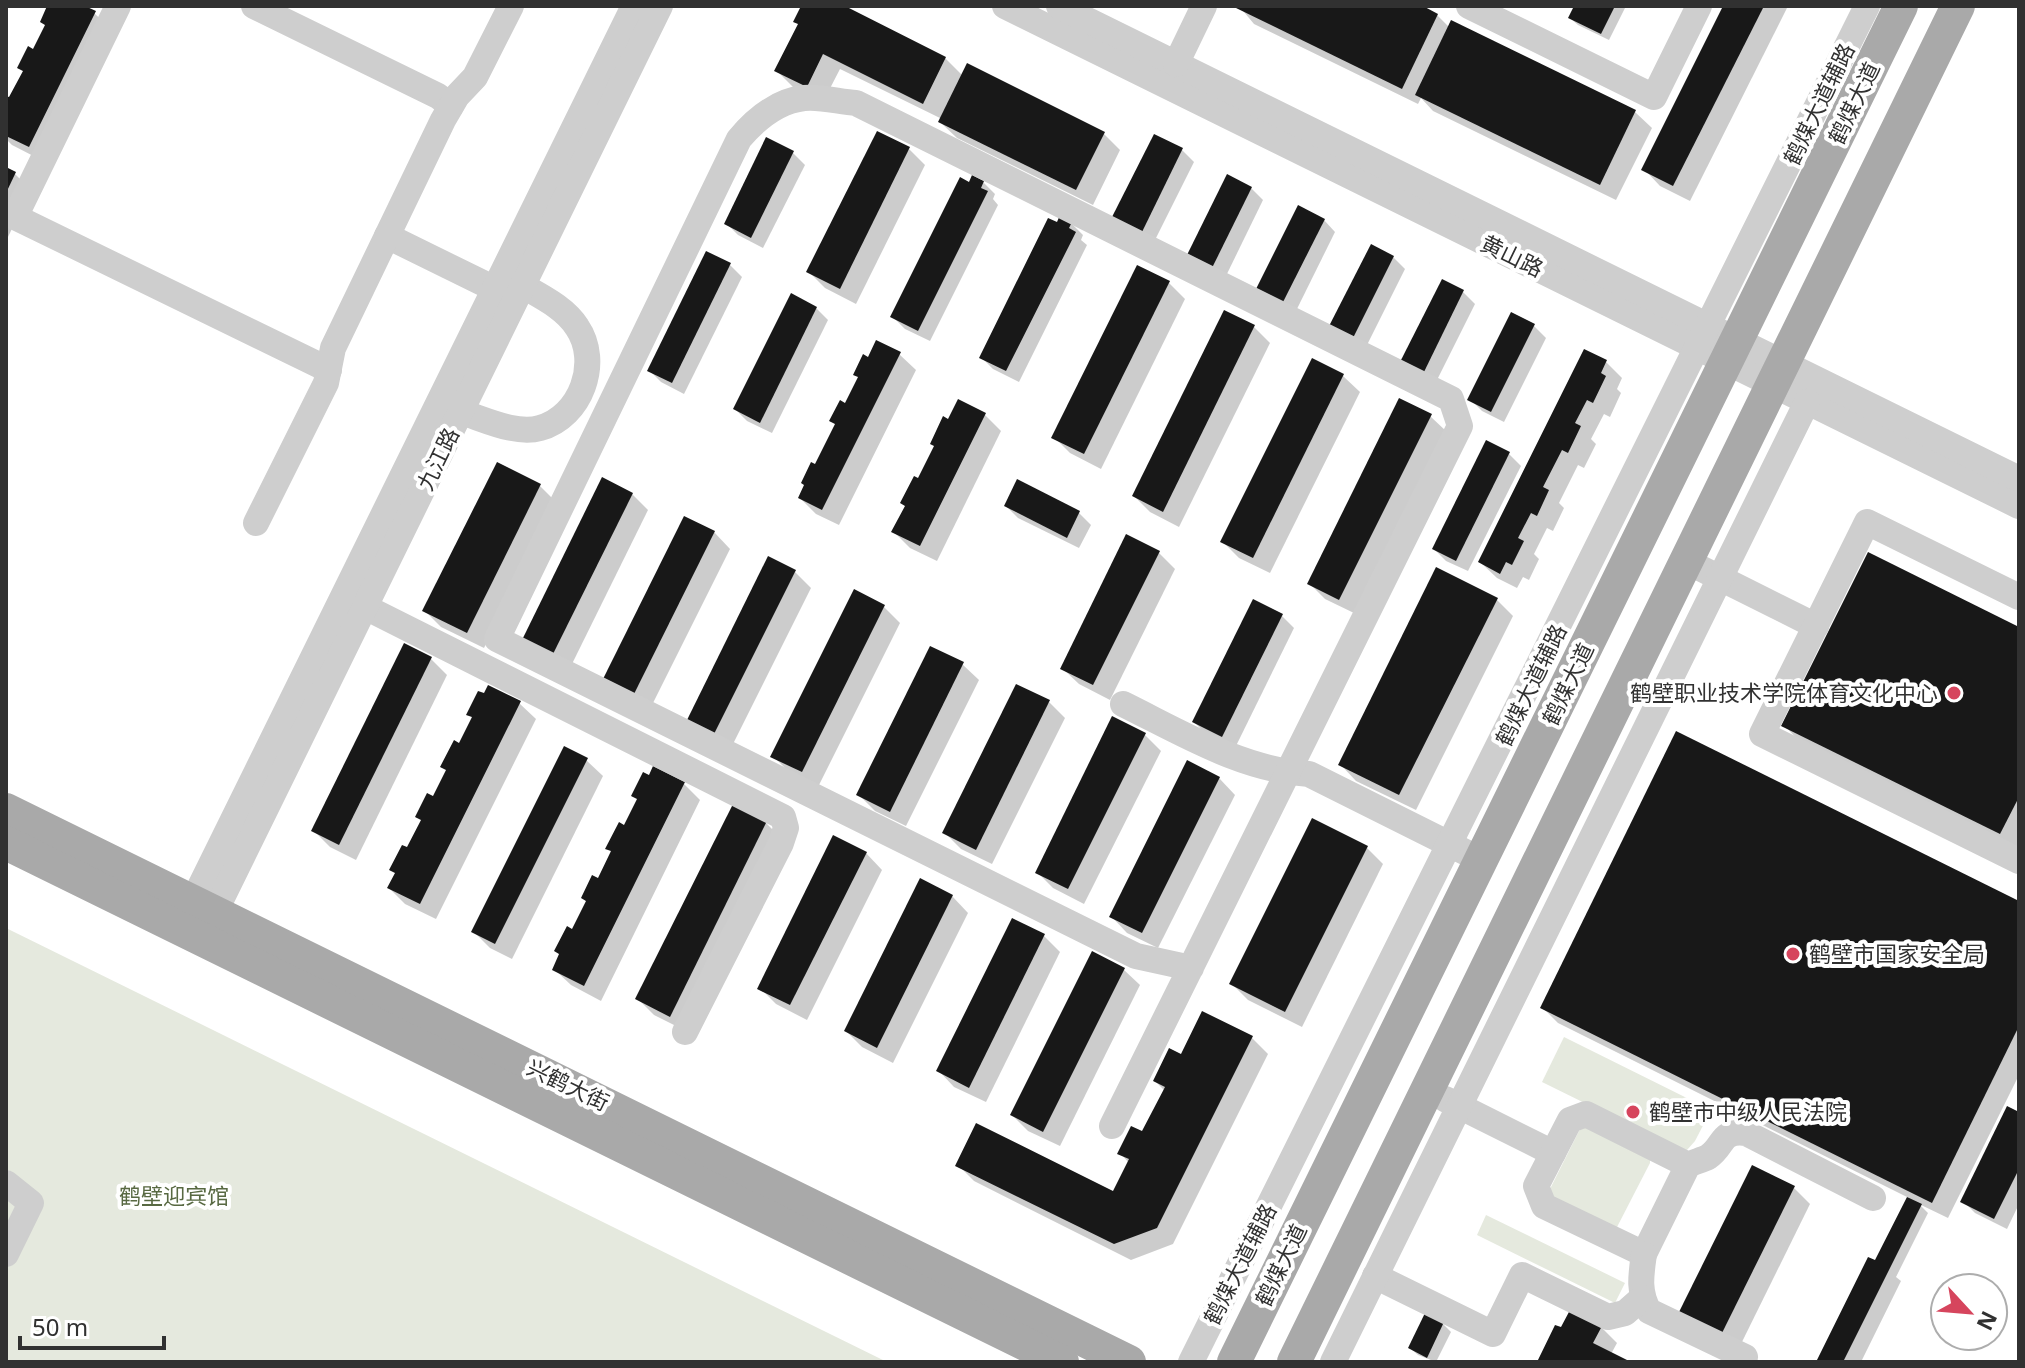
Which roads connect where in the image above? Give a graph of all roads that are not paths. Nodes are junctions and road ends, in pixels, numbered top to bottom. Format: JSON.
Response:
{"nodes":[{"id":1,"x":118,"y":6,"type":"edge"},
{"id":2,"x":254,"y":6,"type":"edge"},
{"id":3,"x":511,"y":6,"type":"edge"},
{"id":4,"x":634,"y":6,"type":"edge"},
{"id":5,"x":660,"y":6,"type":"edge"},
{"id":6,"x":1005,"y":6,"type":"edge"},
{"id":7,"x":1059,"y":6,"type":"edge"},
{"id":8,"x":1204,"y":6,"type":"edge"},
{"id":9,"x":1469,"y":6,"type":"edge"},
{"id":10,"x":1699,"y":6,"type":"edge"},
{"id":11,"x":1867,"y":6,"type":"edge"},
{"id":12,"x":1901,"y":6,"type":"edge"},
{"id":13,"x":1958,"y":6,"type":"edge"},
{"id":14,"x":1176,"y":64,"type":"junction"},
{"id":15,"x":451,"y":106,"type":"junction"},
{"id":16,"x":387,"y":236,"type":"junction"},
{"id":17,"x":523,"y":286,"type":"junction"},
{"id":18,"x":495,"y":289,"type":"junction"},
{"id":19,"x":1717,"y":344,"type":"junction"},
{"id":20,"x":329,"y":370,"type":"junction"},
{"id":21,"x":1778,"y":374,"type":"junction"},
{"id":22,"x":579,"y":396,"type":"junction"},
{"id":23,"x":1807,"y":402,"type":"junction"},
{"id":24,"x":608,"y":410,"type":"junction"},
{"id":25,"x":461,"y":412,"type":"junction"},
{"id":26,"x":2019,"y":479,"type":"edge"},
{"id":27,"x":2019,"y":506,"type":"edge"},
{"id":28,"x":256,"y":523,"type":"dead end"},
{"id":29,"x":1686,"y":561,"type":"junction"},
{"id":30,"x":1720,"y":578,"type":"junction"},
{"id":31,"x":2019,"y":597,"type":"edge"},
{"id":32,"x":365,"y":607,"type":"junction"},
{"id":33,"x":1816,"y":626,"type":"junction"},
{"id":34,"x":1123,"y":704,"type":"dead end"},
{"id":35,"x":1288,"y":773,"type":"junction"},
{"id":36,"x":6,"y":810,"type":"edge"},
{"id":37,"x":6,"y":843,"type":"edge"},
{"id":38,"x":1451,"y":845,"type":"junction"},
{"id":39,"x":1481,"y":860,"type":"junction"},
{"id":40,"x":2019,"y":861,"type":"edge"},
{"id":41,"x":204,"y":906,"type":"junction"},
{"id":42,"x":1191,"y":968,"type":"junction"},
{"id":43,"x":685,"y":1032,"type":"dead end"},
{"id":44,"x":1427,"y":1090,"type":"junction"},
{"id":45,"x":1459,"y":1106,"type":"junction"},
{"id":46,"x":1112,"y":1126,"type":"dead end"},
{"id":47,"x":1553,"y":1153,"type":"junction"},
{"id":48,"x":1688,"y":1165,"type":"junction"},
{"id":49,"x":6,"y":1183,"type":"edge"},
{"id":50,"x":1873,"y":1198,"type":"dead end"},
{"id":51,"x":6,"y":1254,"type":"edge"},
{"id":52,"x":1644,"y":1254,"type":"junction"},
{"id":53,"x":1375,"y":1276,"type":"junction"},
{"id":54,"x":1642,"y":1298,"type":"junction"},
{"id":55,"x":1062,"y":1362,"type":"edge"},
{"id":56,"x":1129,"y":1362,"type":"edge"},
{"id":57,"x":1191,"y":1362,"type":"edge"},
{"id":58,"x":1234,"y":1362,"type":"edge"},
{"id":59,"x":1294,"y":1362,"type":"edge"},
{"id":60,"x":1333,"y":1362,"type":"edge"},
{"id":61,"x":1742,"y":1362,"type":"edge"}],
"edges":[{"from":1,"to":20,"type":"street"},
{"from":2,"to":15,"type":"street"},
{"from":3,"to":15,"type":"street"},
{"from":4,"to":18,"type":"street","name":"九江路"},
{"from":5,"to":17,"type":"street","name":"九江路"},
{"from":6,"to":19,"type":"street","name":"黄山路"},
{"from":7,"to":14,"type":"street","name":"黄山路"},
{"from":8,"to":14,"type":"street"},
{"from":9,"to":10,"type":"street"},
{"from":11,"to":19,"type":"street","name":"鹤煤大道辅路"},
{"from":12,"to":19,"type":"main road","name":"鹤煤大道"},
{"from":13,"to":21,"type":"main road"},
{"from":14,"to":19,"type":"street","name":"黄山路"},
{"from":15,"to":16,"type":"street"},
{"from":16,"to":18,"type":"street"},
{"from":16,"to":20,"type":"street"},
{"from":17,"to":22,"type":"street"},
{"from":17,"to":25,"type":"street","name":"九江路"},
{"from":18,"to":41,"type":"street","name":"九江路"},
{"from":19,"to":21,"type":"street","name":"黄山路"},
{"from":19,"to":38,"type":"street","name":"鹤煤大道辅路"},
{"from":19,"to":39,"type":"main road","name":"鹤煤大道"},
{"from":20,"to":28,"type":"street"},
{"from":21,"to":23,"type":"street","name":"黄山路"},
{"from":21,"to":26,"type":"street","name":"黄山路"},
{"from":21,"to":29,"type":"main road"},
{"from":22,"to":24,"type":"street"},
{"from":22,"to":25,"type":"street"},
{"from":23,"to":27,"type":"street","name":"黄山路"},
{"from":23,"to":30,"type":"street"},
{"from":24,"to":35,"type":"street"},
{"from":24,"to":42,"type":"street"},
{"from":25,"to":32,"type":"street","name":"九江路"},
{"from":29,"to":30,"type":"street"},
{"from":29,"to":44,"type":"main road"},
{"from":30,"to":33,"type":"street"},
{"from":30,"to":45,"type":"street"},
{"from":31,"to":33,"type":"street"},
{"from":32,"to":41,"type":"street","name":"九江路"},
{"from":32,"to":43,"type":"street"},
{"from":33,"to":40,"type":"street"},
{"from":34,"to":35,"type":"street"},
{"from":35,"to":38,"type":"street"},
{"from":35,"to":42,"type":"street"},
{"from":36,"to":41,"type":"main road","name":"兴鹤大街"},
{"from":37,"to":55,"type":"main road","name":"兴鹤大街"},
{"from":38,"to":39,"type":"street"},
{"from":38,"to":57,"type":"street","name":"鹤煤大道辅路"},
{"from":39,"to":58,"type":"main road","name":"鹤煤大道"},
{"from":41,"to":56,"type":"main road","name":"兴鹤大街"},
{"from":42,"to":46,"type":"street"},
{"from":44,"to":45,"type":"street"},
{"from":44,"to":59,"type":"main road"},
{"from":45,"to":47,"type":"street"},
{"from":45,"to":53,"type":"street"},
{"from":47,"to":48,"type":"street"},
{"from":47,"to":52,"type":"street"},
{"from":48,"to":50,"type":"street"},
{"from":48,"to":52,"type":"street"},
{"from":49,"to":51,"type":"street"},
{"from":52,"to":54,"type":"street"},
{"from":53,"to":54,"type":"street"},
{"from":53,"to":60,"type":"street"},
{"from":54,"to":61,"type":"street"}]}
